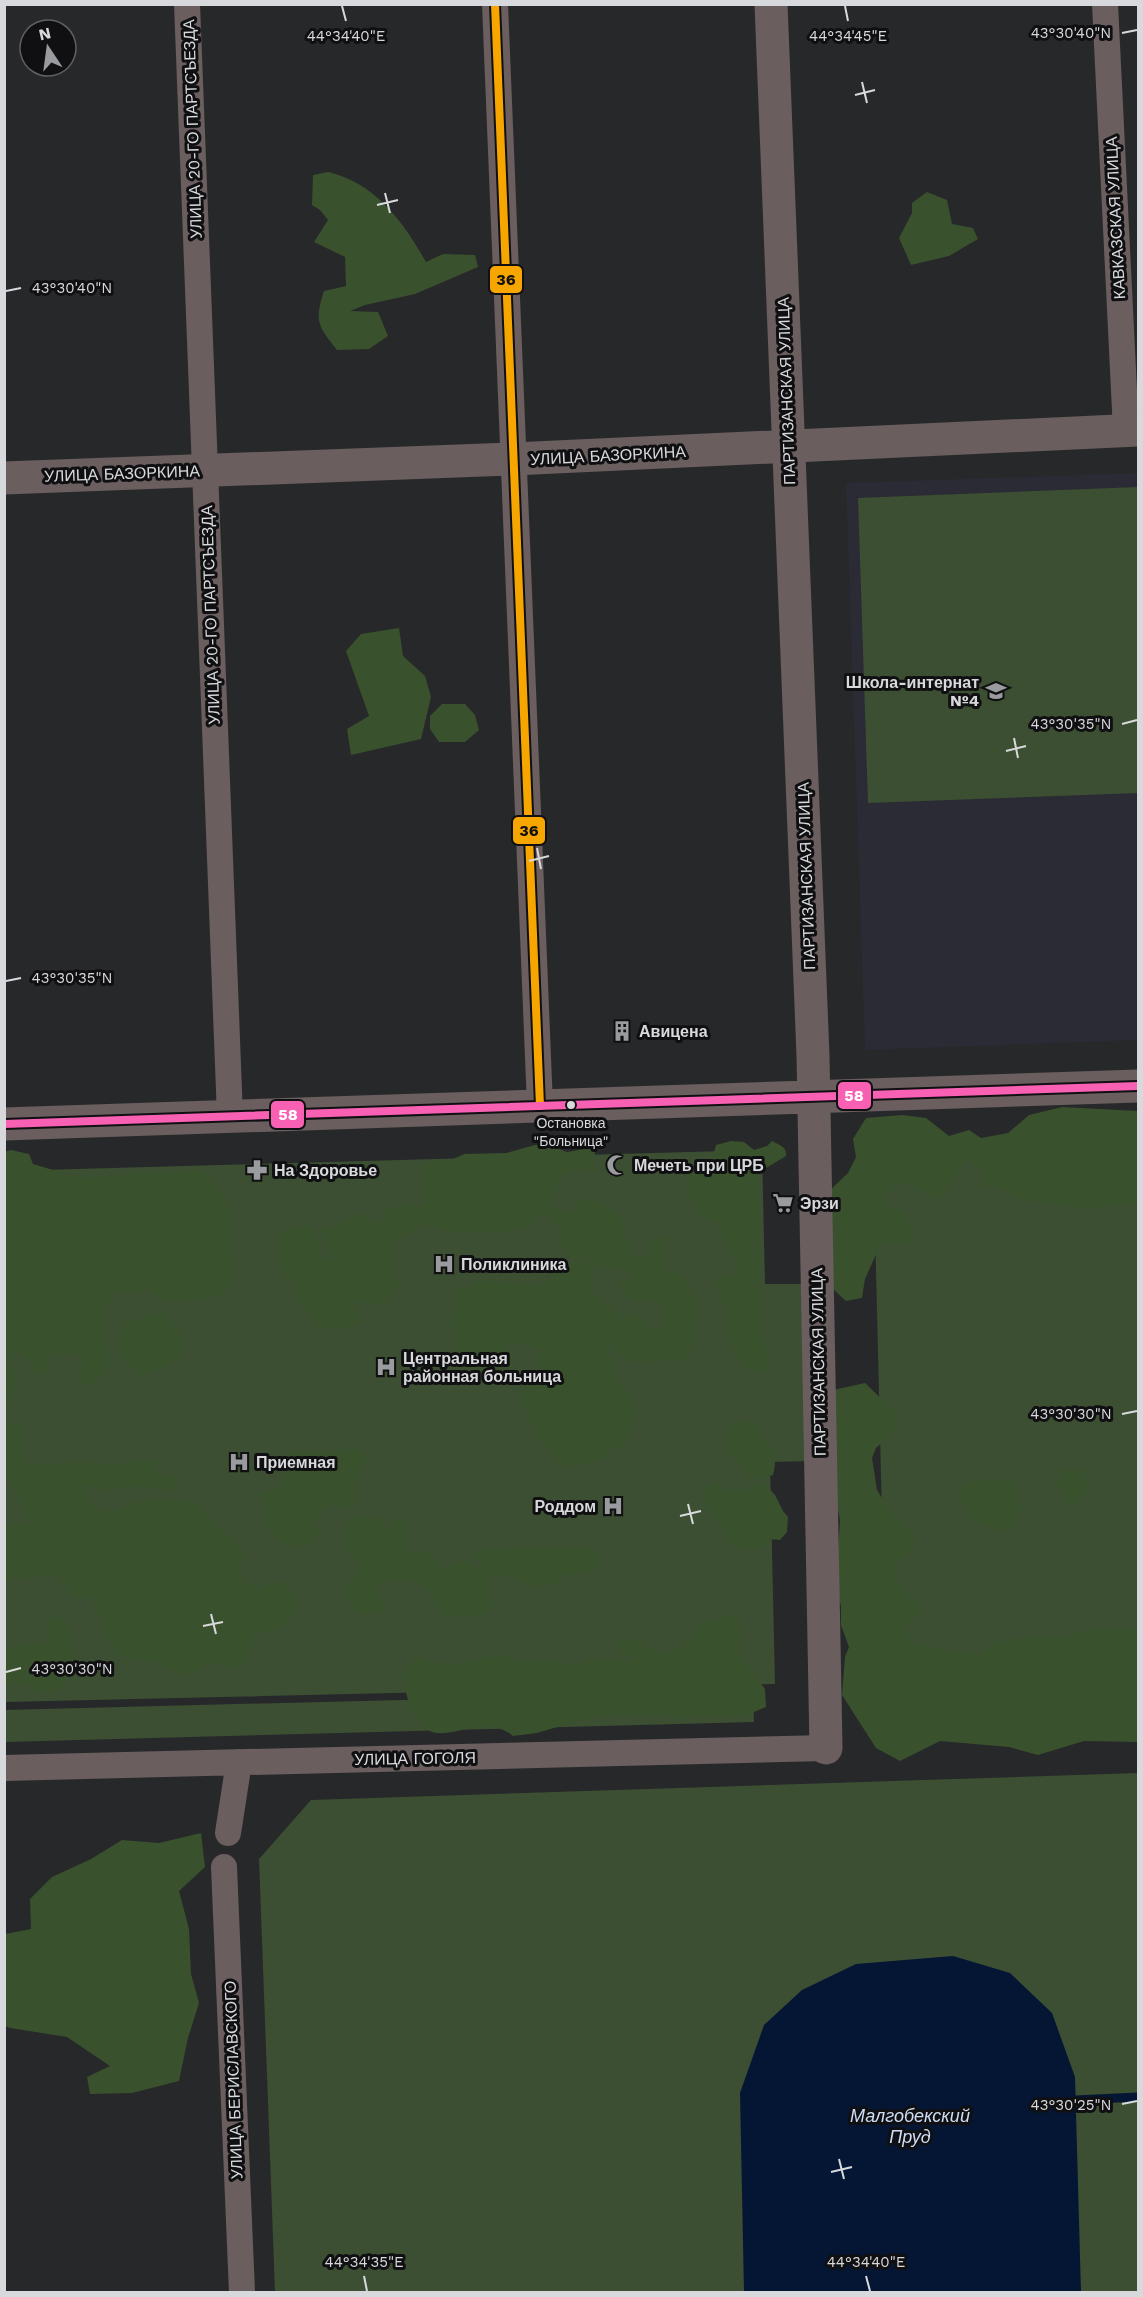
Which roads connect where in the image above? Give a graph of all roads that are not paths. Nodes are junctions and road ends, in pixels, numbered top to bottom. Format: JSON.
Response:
{"nodes":[{"id":1,"x":187,"y":4,"type":"edge"},
{"id":2,"x":495,"y":4,"type":"edge"},
{"id":3,"x":771,"y":4,"type":"edge"},
{"id":4,"x":1105,"y":4,"type":"edge"},
{"id":5,"x":1132,"y":430,"type":"edge"},
{"id":6,"x":788,"y":446,"type":"junction"},
{"id":7,"x":513,"y":459,"type":"junction"},
{"id":8,"x":205,"y":470,"type":"junction"},
{"id":9,"x":4,"y":478,"type":"edge"},
{"id":10,"x":1138,"y":1086,"type":"edge"},
{"id":11,"x":813,"y":1098,"type":"junction"},
{"id":12,"x":540,"y":1106,"type":"junction"},
{"id":13,"x":230,"y":1117,"type":"junction"},
{"id":14,"x":4,"y":1124,"type":"edge"},
{"id":15,"x":826,"y":1748,"type":"joint"},
{"id":16,"x":239,"y":1762,"type":"junction"},
{"id":17,"x":4,"y":1768,"type":"edge"},
{"id":18,"x":228,"y":1833,"type":"dead end"},
{"id":19,"x":224,"y":1867,"type":"dead end"},
{"id":20,"x":242,"y":2292,"type":"edge"}],
"edges":[{"from":1,"to":8,"type":"street","name":"УЛИЦА 20-ГО ПАРТСЪЕЗДА"},
{"from":2,"to":7,"type":"street"},
{"from":3,"to":6,"type":"street","name":"ПАРТИЗАНСКАЯ УЛИЦА"},
{"from":4,"to":5,"type":"street","name":"КАВКАЗСКАЯ УЛИЦА"},
{"from":5,"to":6,"type":"street","name":"УЛИЦА БАЗОРКИНА"},
{"from":6,"to":7,"type":"street","name":"УЛИЦА БАЗОРКИНА"},
{"from":6,"to":11,"type":"street","name":"ПАРТИЗАНСКАЯ УЛИЦА"},
{"from":7,"to":8,"type":"street","name":"УЛИЦА БАЗОРКИНА"},
{"from":7,"to":12,"type":"street"},
{"from":8,"to":9,"type":"street","name":"УЛИЦА БАЗОРКИНА"},
{"from":8,"to":13,"type":"street","name":"УЛИЦА 20-ГО ПАРТСЪЕЗДА"},
{"from":10,"to":11,"type":"street"},
{"from":11,"to":12,"type":"street"},
{"from":11,"to":15,"type":"street","name":"ПАРТИЗАНСКАЯ УЛИЦА"},
{"from":12,"to":13,"type":"street"},
{"from":13,"to":14,"type":"street"},
{"from":15,"to":16,"type":"street","name":"УЛИЦА ГОГОЛЯ"},
{"from":16,"to":17,"type":"street","name":"УЛИЦА ГОГОЛЯ"},
{"from":16,"to":18,"type":"street"},
{"from":19,"to":20,"type":"street","name":"УЛИЦА БЕРИСЛАВСКОГО"}]}
